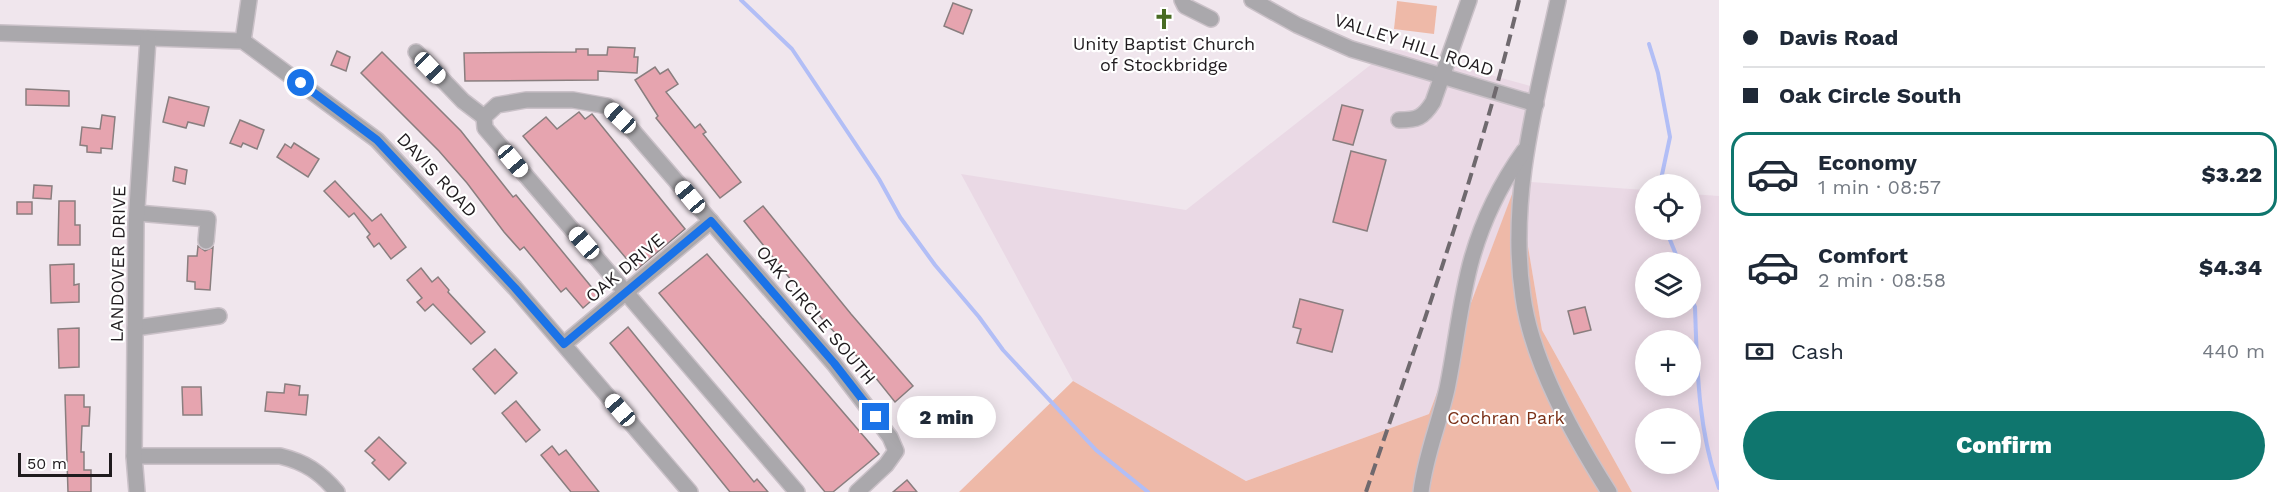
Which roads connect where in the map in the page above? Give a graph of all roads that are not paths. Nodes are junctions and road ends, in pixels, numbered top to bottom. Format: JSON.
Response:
{"nodes":[{"id":1,"x":249,"y":0,"type":"edge"},
{"id":2,"x":1182,"y":0,"type":"edge"},
{"id":3,"x":1252,"y":0,"type":"edge"},
{"id":4,"x":1469,"y":0,"type":"edge"},
{"id":5,"x":1558,"y":0,"type":"edge"},
{"id":6,"x":1211,"y":20,"type":"dead end"},
{"id":7,"x":0,"y":33,"type":"edge"},
{"id":8,"x":148,"y":38,"type":"junction"},
{"id":9,"x":243,"y":41,"type":"junction"},
{"id":10,"x":416,"y":52,"type":"dead end"},
{"id":11,"x":1441,"y":75,"type":"junction"},
{"id":12,"x":1536,"y":104,"type":"junction"},
{"id":13,"x":484,"y":117,"type":"junction"},
{"id":14,"x":1399,"y":120,"type":"dead end"},
{"id":15,"x":1526,"y":148,"type":"junction"},
{"id":16,"x":137,"y":213,"type":"junction"},
{"id":17,"x":711,"y":221,"type":"junction"},
{"id":18,"x":206,"y":241,"type":"dead end"},
{"id":19,"x":626,"y":292,"type":"junction"},
{"id":20,"x":219,"y":316,"type":"dead end"},
{"id":21,"x":135,"y":328,"type":"junction"},
{"id":22,"x":564,"y":344,"type":"junction"},
{"id":23,"x":134,"y":456,"type":"junction"},
{"id":24,"x":137,"y":492,"type":"edge"},
{"id":25,"x":337,"y":492,"type":"edge"},
{"id":26,"x":690,"y":492,"type":"edge"},
{"id":27,"x":797,"y":492,"type":"edge"},
{"id":28,"x":857,"y":492,"type":"edge"},
{"id":29,"x":1421,"y":492,"type":"edge"},
{"id":30,"x":1609,"y":492,"type":"edge"}],
"edges":[{"from":1,"to":9,"type":"street"},
{"from":2,"to":6,"type":"street"},
{"from":3,"to":11,"type":"street","name":"VALLEY HILL ROAD"},
{"from":4,"to":11,"type":"street"},
{"from":5,"to":12,"type":"street"},
{"from":7,"to":8,"type":"street"},
{"from":8,"to":9,"type":"street"},
{"from":8,"to":16,"type":"street","name":"LANDOVER DRIVE"},
{"from":9,"to":22,"type":"street","name":"DAVIS ROAD"},
{"from":10,"to":13,"type":"street"},
{"from":11,"to":12,"type":"street","name":"VALLEY HILL ROAD"},
{"from":11,"to":14,"type":"street"},
{"from":12,"to":15,"type":"street"},
{"from":13,"to":17,"type":"street"},
{"from":13,"to":19,"type":"street"},
{"from":15,"to":29,"type":"street"},
{"from":15,"to":30,"type":"street"},
{"from":16,"to":18,"type":"street"},
{"from":16,"to":21,"type":"street","name":"LANDOVER DRIVE"},
{"from":17,"to":19,"type":"street","name":"OAK DRIVE"},
{"from":17,"to":28,"type":"street","name":"OAK CIRCLE SOUTH"},
{"from":19,"to":22,"type":"street","name":"OAK DRIVE"},
{"from":19,"to":27,"type":"street"},
{"from":20,"to":21,"type":"street"},
{"from":21,"to":23,"type":"street","name":"LANDOVER DRIVE"},
{"from":22,"to":26,"type":"street","name":"DAVIS ROAD"},
{"from":23,"to":24,"type":"street","name":"LANDOVER DRIVE"},
{"from":23,"to":25,"type":"street"}]}
